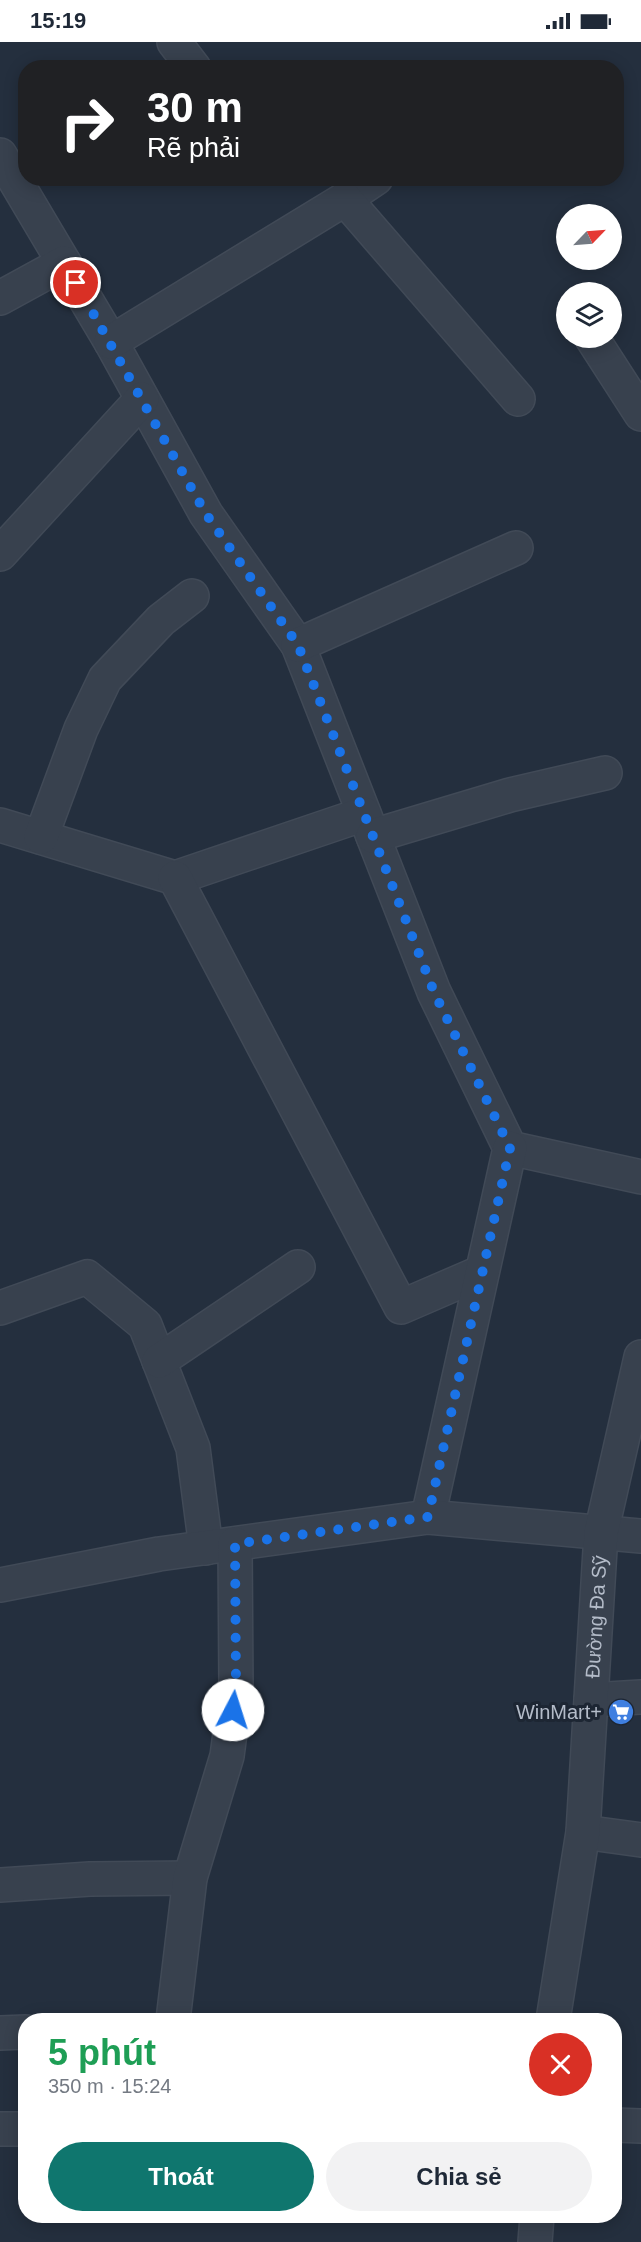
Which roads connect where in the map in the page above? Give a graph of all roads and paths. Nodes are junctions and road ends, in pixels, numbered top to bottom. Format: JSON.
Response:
{"nodes":[{"id":1,"x":11,"y":159,"type":"edge"},
{"id":2,"x":18,"y":173,"type":"edge"},
{"id":3,"x":25,"y":186,"type":"edge"},
{"id":4,"x":364,"y":186,"type":"edge"},
{"id":5,"x":345,"y":199,"type":"junction"},
{"id":6,"x":64,"y":263,"type":"junction"},
{"id":7,"x":0,"y":298,"type":"edge"},
{"id":8,"x":111,"y":342,"type":"junction"},
{"id":9,"x":598,"y":348,"type":"edge"},
{"id":10,"x":142,"y":399,"type":"junction"},
{"id":11,"x":518,"y":399,"type":"dead end"},
{"id":12,"x":641,"y":414,"type":"edge"},
{"id":13,"x":516,"y":548,"type":"dead end"},
{"id":14,"x":0,"y":554,"type":"edge"},
{"id":15,"x":192,"y":596,"type":"dead end"},
{"id":16,"x":298,"y":645,"type":"junction"},
{"id":17,"x":605,"y":773,"type":"dead end"},
{"id":18,"x":0,"y":825,"type":"edge"},
{"id":19,"x":368,"y":825,"type":"junction"},
{"id":20,"x":41,"y":837,"type":"junction"},
{"id":21,"x":175,"y":878,"type":"junction"},
{"id":22,"x":510,"y":1148,"type":"junction"},
{"id":23,"x":641,"y":1177,"type":"edge"},
{"id":24,"x":298,"y":1267,"type":"dead end"},
{"id":25,"x":482,"y":1272,"type":"junction"},
{"id":26,"x":0,"y":1308,"type":"edge"},
{"id":27,"x":641,"y":1357,"type":"edge"},
{"id":28,"x":159,"y":1361,"type":"junction"},
{"id":29,"x":428,"y":1517,"type":"junction"},
{"id":30,"x":601,"y":1533,"type":"junction"},
{"id":31,"x":641,"y":1536,"type":"edge"},
{"id":32,"x":220,"y":1546,"type":"junction"},
{"id":33,"x":0,"y":1585,"type":"edge"},
{"id":34,"x":641,"y":1696,"type":"edge"},
{"id":35,"x":591,"y":1700,"type":"junction"},
{"id":36,"x":583,"y":1832,"type":"junction"},
{"id":37,"x":641,"y":1840,"type":"edge"},
{"id":38,"x":190,"y":1878,"type":"junction"},
{"id":39,"x":0,"y":1885,"type":"edge"},
{"id":40,"x":174,"y":2013,"type":"edge"},
{"id":41,"x":554,"y":2013,"type":"edge"},
{"id":42,"x":18,"y":2032,"type":"edge"},
{"id":43,"x":0,"y":2033,"type":"edge"},
{"id":44,"x":622,"y":2125,"type":"edge"},
{"id":45,"x":641,"y":2126,"type":"edge"},
{"id":46,"x":0,"y":2129,"type":"edge"},
{"id":47,"x":18,"y":2129,"type":"edge"},
{"id":48,"x":536,"y":2223,"type":"edge"},
{"id":49,"x":535,"y":2242,"type":"edge"}],
"edges":[{"from":1,"to":2,"type":"street"},
{"from":3,"to":6,"type":"street"},
{"from":4,"to":5,"type":"street"},
{"from":5,"to":8,"type":"street"},
{"from":5,"to":11,"type":"street"},
{"from":6,"to":7,"type":"street"},
{"from":6,"to":8,"type":"street"},
{"from":8,"to":10,"type":"street"},
{"from":9,"to":12,"type":"street"},
{"from":10,"to":14,"type":"street"},
{"from":10,"to":16,"type":"street"},
{"from":13,"to":16,"type":"street"},
{"from":15,"to":20,"type":"street"},
{"from":16,"to":19,"type":"street"},
{"from":17,"to":19,"type":"street"},
{"from":18,"to":20,"type":"street"},
{"from":19,"to":21,"type":"street"},
{"from":19,"to":22,"type":"street"},
{"from":20,"to":21,"type":"street"},
{"from":21,"to":25,"type":"street"},
{"from":22,"to":23,"type":"street"},
{"from":22,"to":25,"type":"street"},
{"from":24,"to":28,"type":"street"},
{"from":25,"to":29,"type":"street"},
{"from":26,"to":28,"type":"street"},
{"from":27,"to":30,"type":"street","name":"Đường Đa Sỹ"},
{"from":28,"to":32,"type":"street"},
{"from":29,"to":30,"type":"street"},
{"from":29,"to":32,"type":"street"},
{"from":30,"to":31,"type":"street"},
{"from":30,"to":35,"type":"street","name":"Đường Đa Sỹ"},
{"from":32,"to":33,"type":"street"},
{"from":32,"to":38,"type":"street"},
{"from":34,"to":35,"type":"street"},
{"from":35,"to":36,"type":"street","name":"Đường Đa Sỹ"},
{"from":36,"to":37,"type":"street"},
{"from":36,"to":41,"type":"street","name":"Đường Đa Sỹ"},
{"from":38,"to":39,"type":"street"},
{"from":38,"to":40,"type":"street"},
{"from":42,"to":43,"type":"street"},
{"from":44,"to":45,"type":"street"},
{"from":46,"to":47,"type":"street"},
{"from":48,"to":49,"type":"street"}]}
